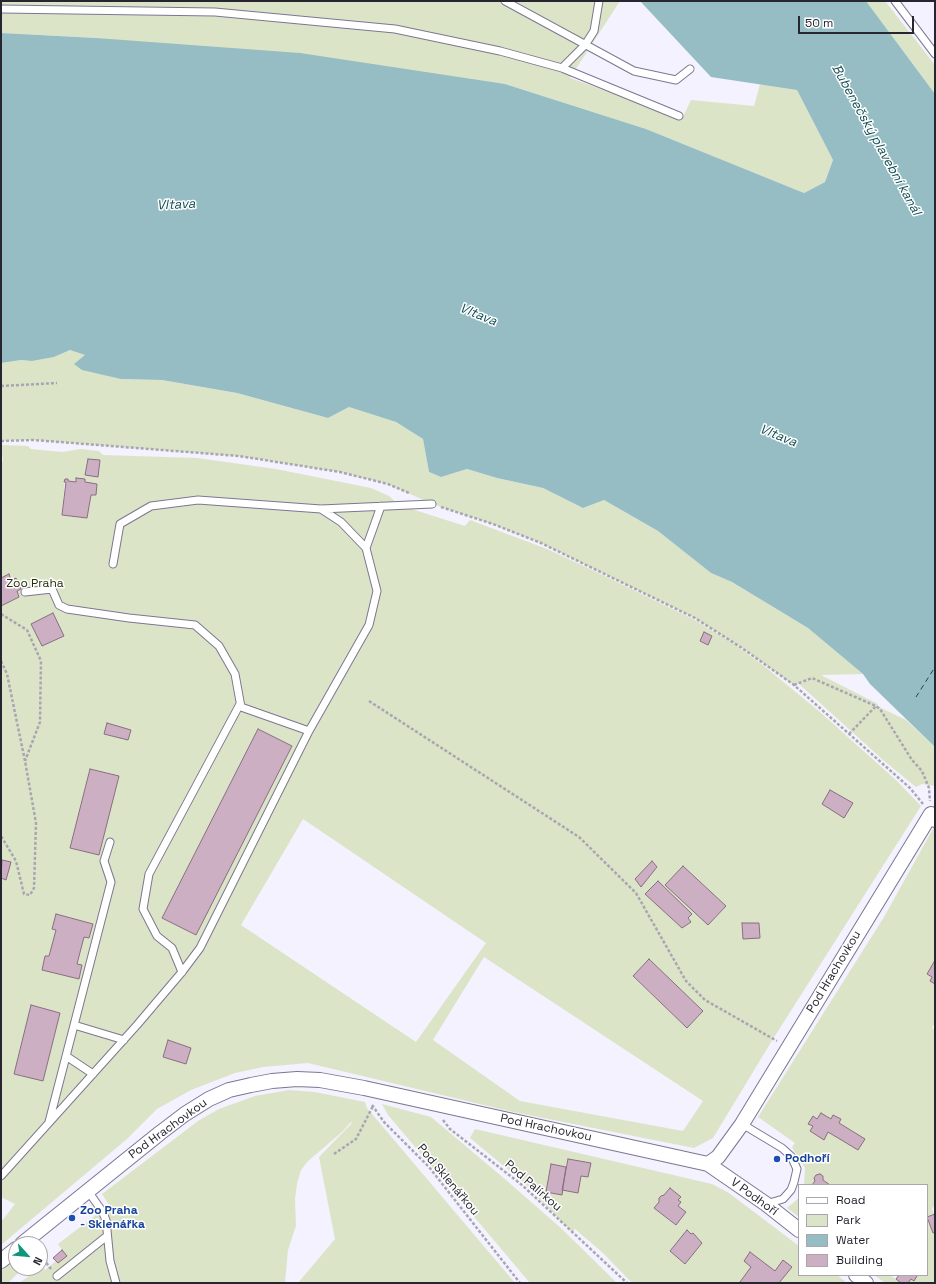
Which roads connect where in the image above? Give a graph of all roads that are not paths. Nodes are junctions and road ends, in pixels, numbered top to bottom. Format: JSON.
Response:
{"nodes":[{"id":1,"x":505,"y":1,"type":"edge"},
{"id":2,"x":599,"y":1,"type":"edge"},
{"id":3,"x":895,"y":1,"type":"edge"},
{"id":4,"x":1,"y":9,"type":"edge"},
{"id":5,"x":586,"y":45,"type":"junction"},
{"id":6,"x":935,"y":54,"type":"edge"},
{"id":7,"x":562,"y":68,"type":"junction"},
{"id":8,"x":690,"y":69,"type":"dead end"},
{"id":9,"x":679,"y":116,"type":"dead end"},
{"id":10,"x":432,"y":504,"type":"road end"},
{"id":11,"x":381,"y":506,"type":"junction"},
{"id":12,"x":322,"y":508,"type":"junction"},
{"id":13,"x":366,"y":548,"type":"junction"},
{"id":14,"x":113,"y":564,"type":"dead end"},
{"id":15,"x":25,"y":592,"type":"dead end"},
{"id":16,"x":240,"y":704,"type":"junction"},
{"id":17,"x":309,"y":731,"type":"junction"},
{"id":18,"x":933,"y":817,"type":"edge"},
{"id":19,"x":110,"y":842,"type":"dead end"},
{"id":20,"x":182,"y":972,"type":"junction"},
{"id":21,"x":74,"y":1025,"type":"junction"},
{"id":22,"x":124,"y":1040,"type":"junction"},
{"id":23,"x":66,"y":1056,"type":"junction"},
{"id":24,"x":93,"y":1074,"type":"junction"},
{"id":25,"x":49,"y":1123,"type":"junction"},
{"id":26,"x":742,"y":1124,"type":"junction"},
{"id":27,"x":708,"y":1164,"type":"junction"},
{"id":28,"x":1,"y":1176,"type":"edge"},
{"id":29,"x":88,"y":1191,"type":"junction"},
{"id":30,"x":766,"y":1204,"type":"junction"},
{"id":31,"x":798,"y":1229,"type":"edge"},
{"id":32,"x":32,"y":1236,"type":"edge"},
{"id":33,"x":107,"y":1236,"type":"junction"},
{"id":34,"x":57,"y":1276,"type":"dead end"},
{"id":35,"x":857,"y":1276,"type":"edge"},
{"id":36,"x":116,"y":1283,"type":"edge"},
{"id":37,"x":866,"y":1283,"type":"edge"}],
"edges":[{"from":1,"to":5,"type":"lane"},
{"from":2,"to":5,"type":"lane"},
{"from":3,"to":6,"type":"lane"},
{"from":4,"to":7,"type":"lane"},
{"from":5,"to":7,"type":"lane"},
{"from":5,"to":8,"type":"lane"},
{"from":7,"to":9,"type":"lane"},
{"from":10,"to":11,"type":"lane"},
{"from":11,"to":12,"type":"lane"},
{"from":11,"to":13,"type":"lane"},
{"from":12,"to":13,"type":"lane"},
{"from":12,"to":14,"type":"lane"},
{"from":13,"to":17,"type":"lane"},
{"from":15,"to":16,"type":"lane"},
{"from":16,"to":17,"type":"lane"},
{"from":16,"to":20,"type":"lane"},
{"from":17,"to":20,"type":"lane"},
{"from":18,"to":26,"type":"street","name":"Pod Hrachovkou"},
{"from":19,"to":21,"type":"lane"},
{"from":20,"to":22,"type":"lane"},
{"from":21,"to":22,"type":"lane"},
{"from":21,"to":23,"type":"lane"},
{"from":22,"to":24,"type":"lane"},
{"from":23,"to":24,"type":"lane"},
{"from":23,"to":25,"type":"lane"},
{"from":24,"to":25,"type":"lane"},
{"from":25,"to":28,"type":"lane"},
{"from":26,"to":27,"type":"street","name":"Pod Hrachovkou"},
{"from":26,"to":30,"type":"lane"},
{"from":27,"to":29,"type":"street","name":"Pod Hrachovkou"},
{"from":27,"to":30,"type":"street","name":"V Podhoří"},
{"from":29,"to":32,"type":"street","name":"Pod Hrachovkou"},
{"from":29,"to":33,"type":"lane"},
{"from":30,"to":31,"type":"street","name":"V Podhoří"},
{"from":33,"to":34,"type":"lane"},
{"from":33,"to":36,"type":"lane"},
{"from":35,"to":37,"type":"street"}]}
